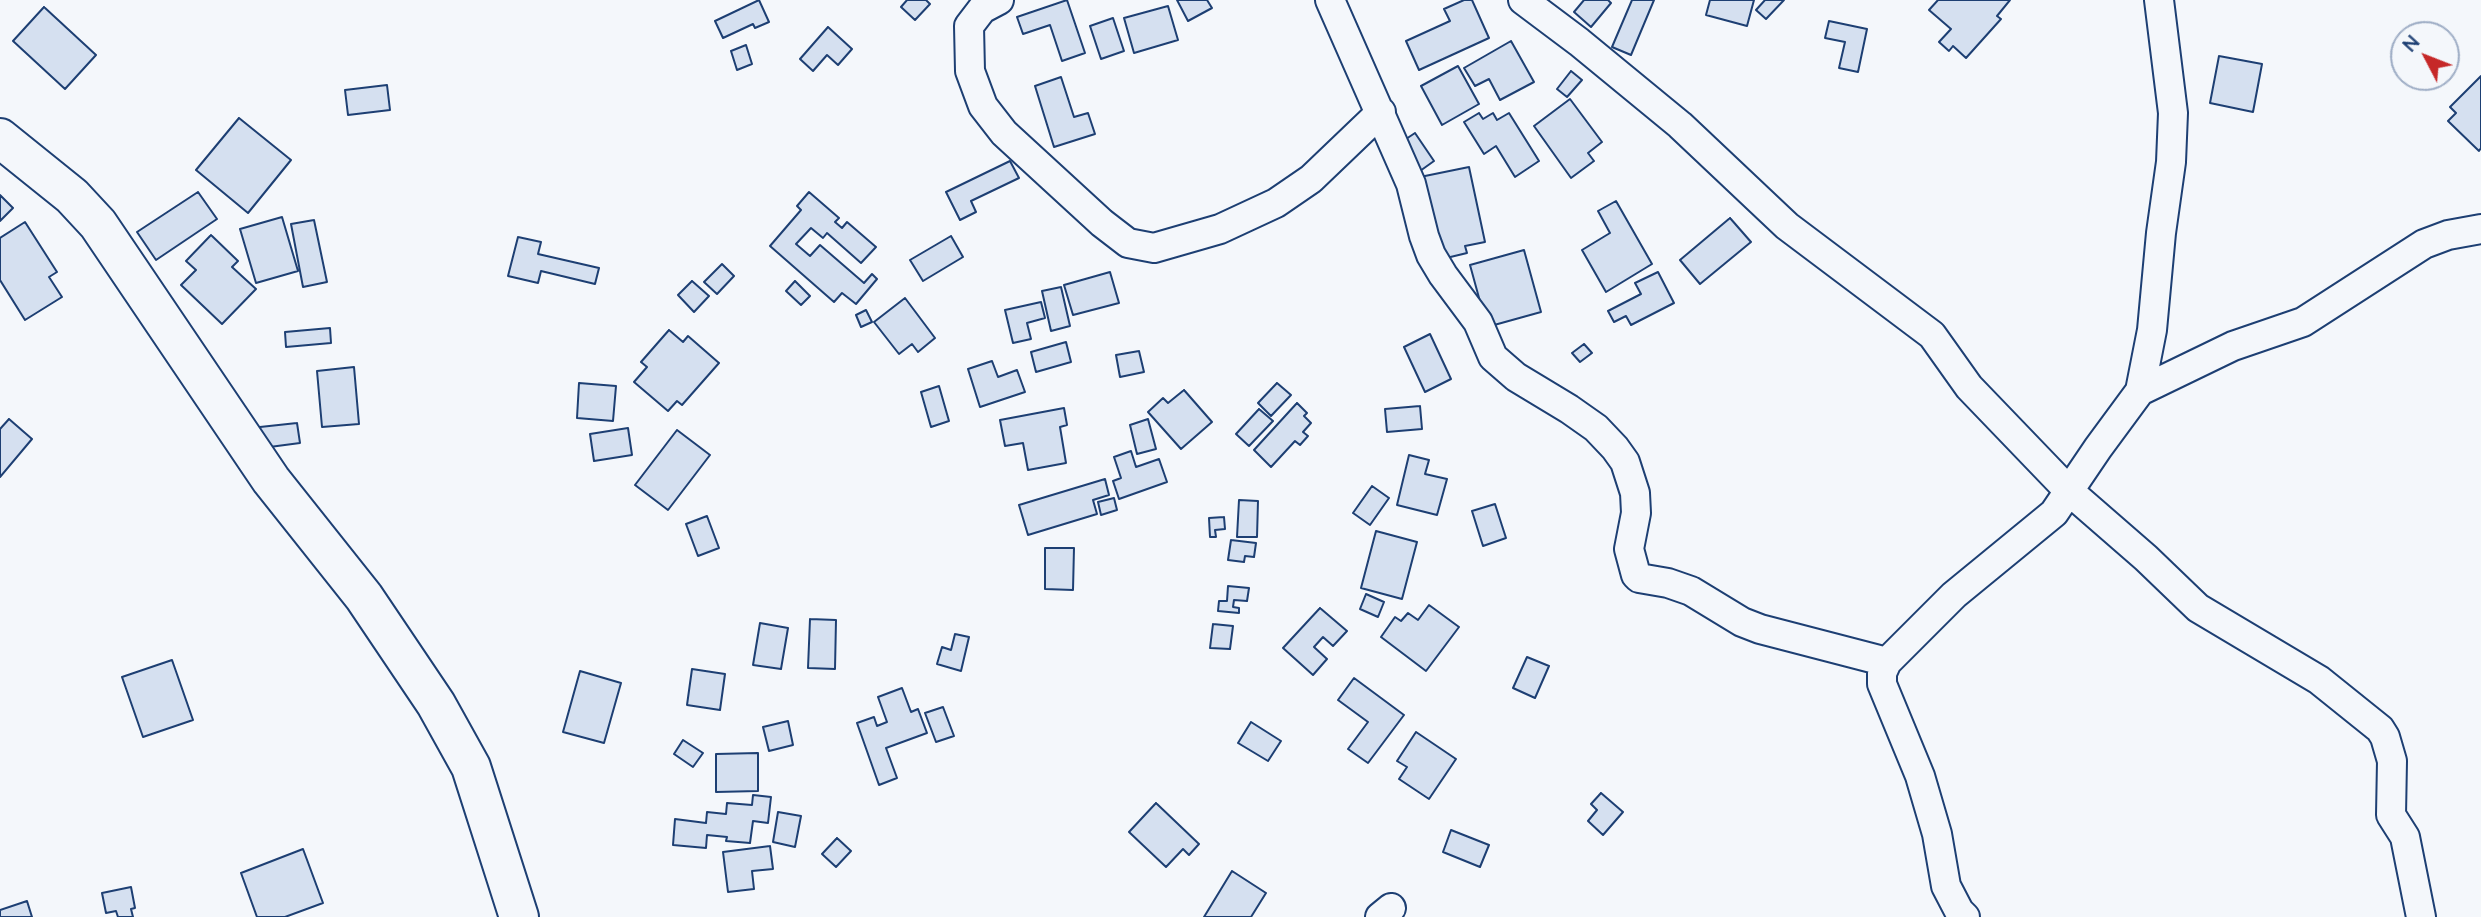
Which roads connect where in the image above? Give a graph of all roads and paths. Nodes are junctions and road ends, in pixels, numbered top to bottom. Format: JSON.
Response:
{"nodes":[{"id":1,"x":999,"y":0,"type":"edge"},
{"id":2,"x":1330,"y":0,"type":"edge"},
{"id":3,"x":1523,"y":0,"type":"edge"},
{"id":4,"x":2159,"y":0,"type":"edge"},
{"id":5,"x":1381,"y":112,"type":"junction"},
{"id":6,"x":0,"y":138,"type":"edge"},
{"id":7,"x":2481,"y":229,"type":"edge"},
{"id":8,"x":2140,"y":391,"type":"junction"},
{"id":9,"x":2069,"y":491,"type":"junction"},
{"id":10,"x":1887,"y":662,"type":"junction"},
{"id":11,"x":519,"y":917,"type":"edge"},
{"id":12,"x":1965,"y":917,"type":"edge"},
{"id":13,"x":2421,"y":917,"type":"edge"}],
"edges":[{"from":1,"to":5,"type":"street"},
{"from":2,"to":5,"type":"street"},
{"from":3,"to":9,"type":"street"},
{"from":4,"to":8,"type":"street"},
{"from":5,"to":10,"type":"street"},
{"from":6,"to":11,"type":"street"},
{"from":7,"to":8,"type":"street"},
{"from":8,"to":9,"type":"street"},
{"from":9,"to":10,"type":"street"},
{"from":9,"to":13,"type":"street"},
{"from":10,"to":12,"type":"street"}]}
